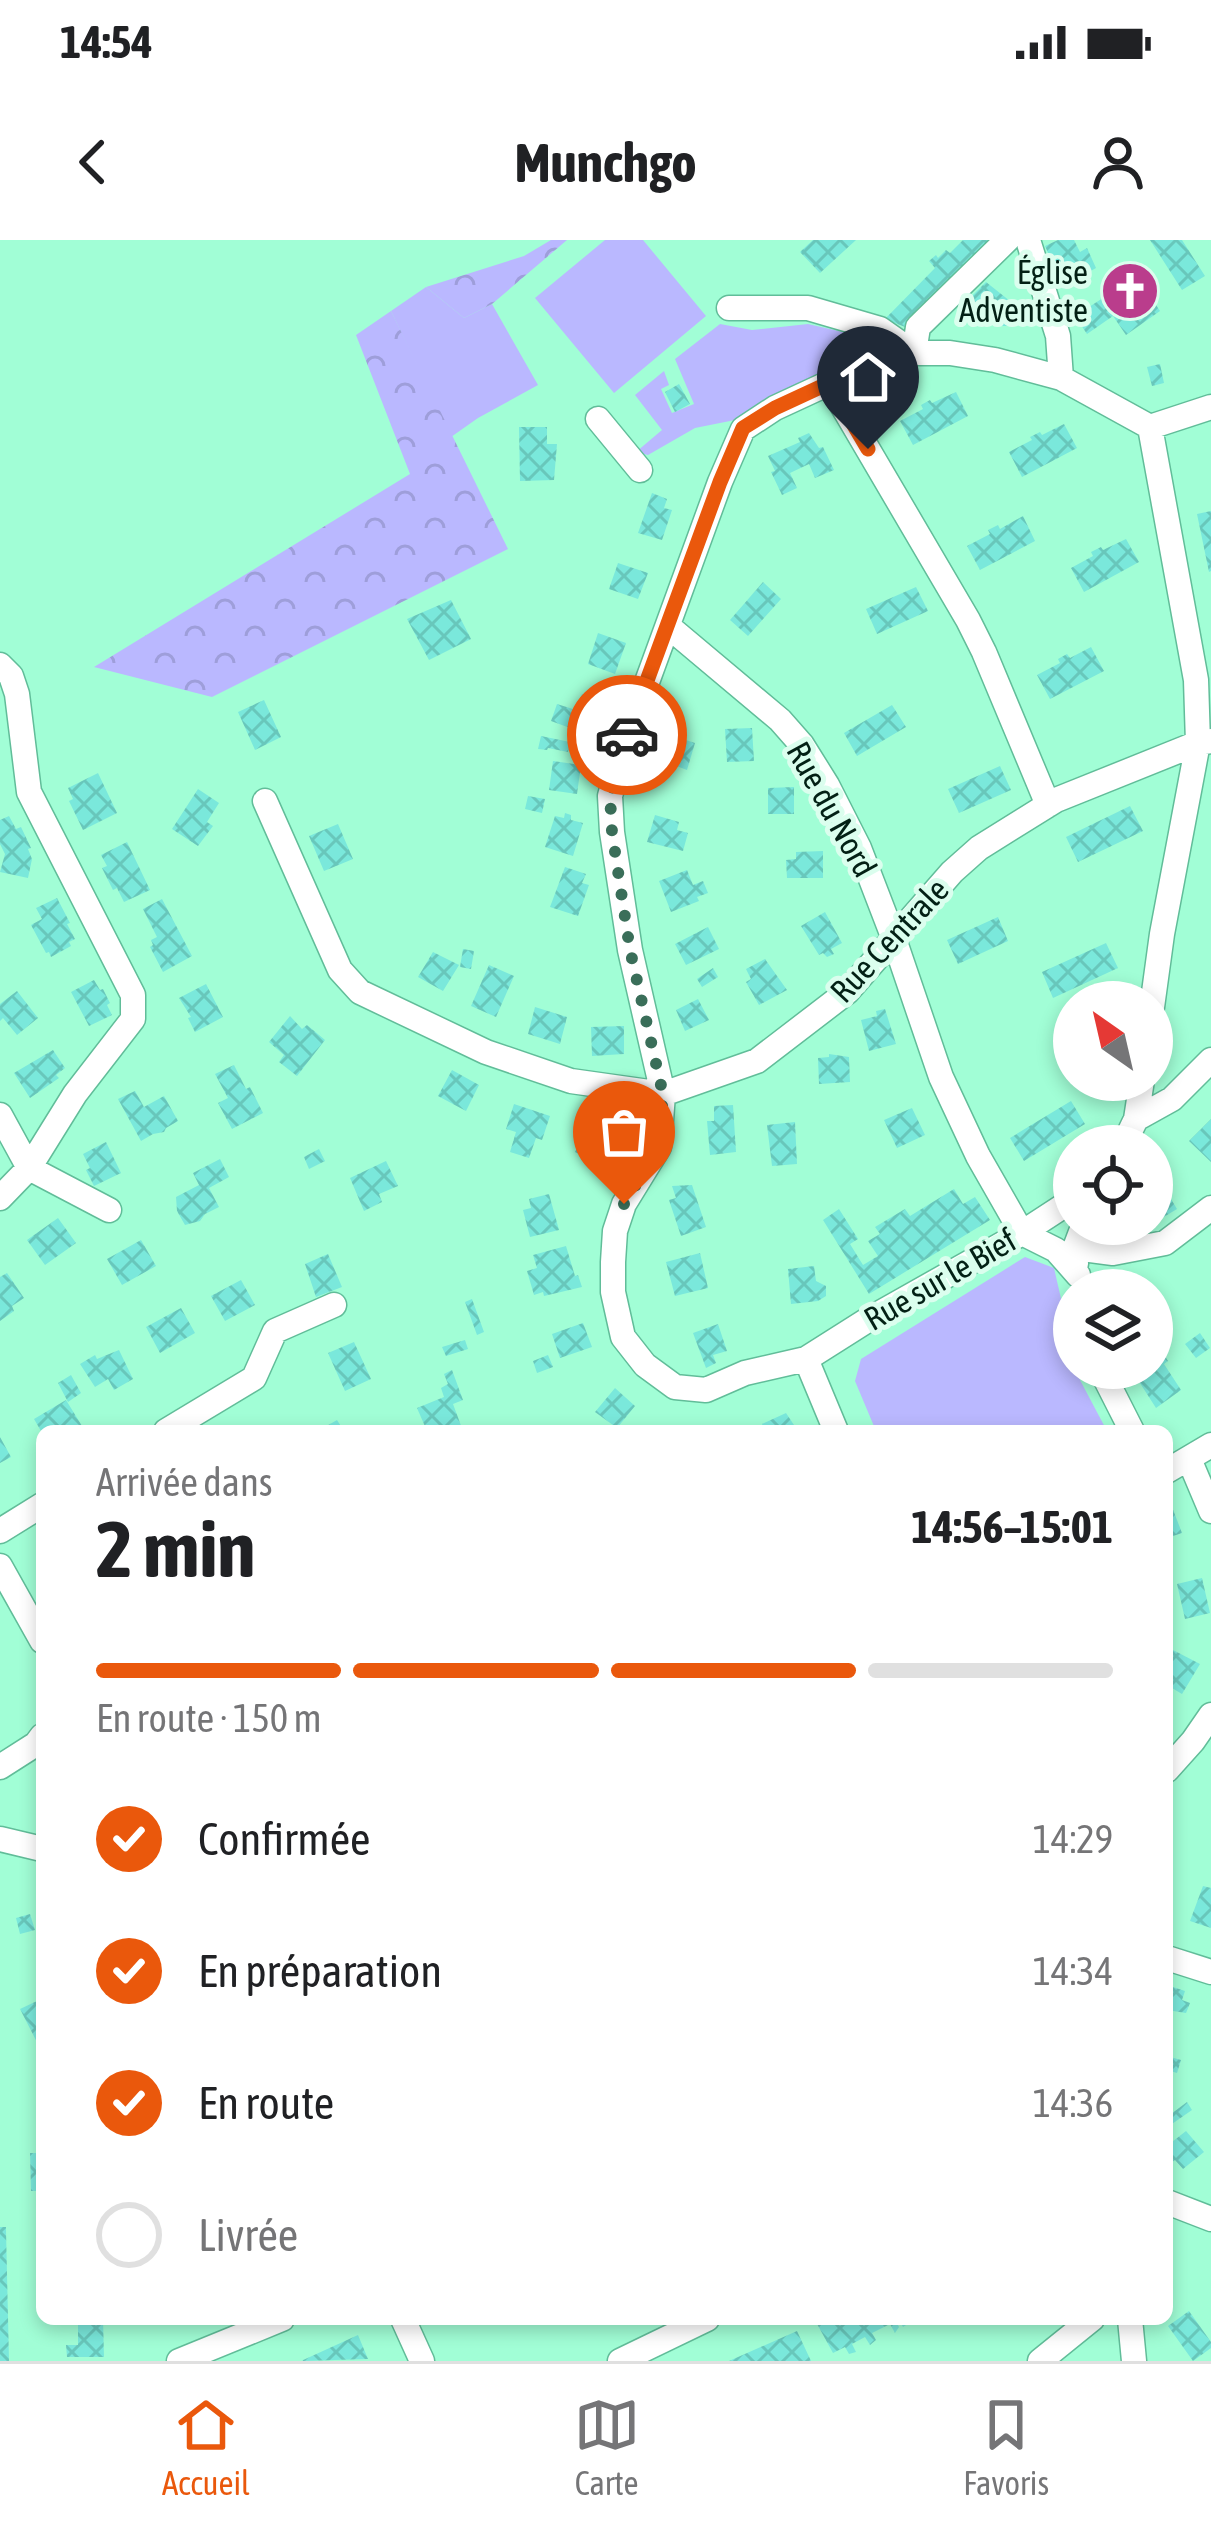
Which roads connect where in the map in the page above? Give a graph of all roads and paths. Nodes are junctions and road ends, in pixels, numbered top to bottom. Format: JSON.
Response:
{"nodes":[{"id":1,"x":1007,"y":240,"type":"edge"},
{"id":2,"x":1028,"y":240,"type":"edge"},
{"id":3,"x":729,"y":308,"type":"dead end"},
{"id":4,"x":914,"y":353,"type":"junction"},
{"id":5,"x":1061,"y":378,"type":"junction"},
{"id":6,"x":829,"y":383,"type":"junction"},
{"id":7,"x":1211,"y":407,"type":"edge"},
{"id":8,"x":598,"y":419,"type":"dead end"},
{"id":9,"x":1150,"y":427,"type":"junction"},
{"id":10,"x":640,"y":470,"type":"dead end"},
{"id":11,"x":668,"y":626,"type":"junction"},
{"id":12,"x":0,"y":665,"type":"edge"},
{"id":13,"x":1204,"y":742,"type":"edge"},
{"id":14,"x":265,"y":801,"type":"dead end"},
{"id":15,"x":1048,"y":805,"type":"junction"},
{"id":16,"x":894,"y":939,"type":"junction"},
{"id":17,"x":1156,"y":981,"type":"edge"},
{"id":18,"x":1211,"y":1060,"type":"edge"},
{"id":19,"x":663,"y":1094,"type":"junction"},
{"id":20,"x":1139,"y":1101,"type":"edge"},
{"id":21,"x":0,"y":1115,"type":"edge"},
{"id":22,"x":1136,"y":1119,"type":"junction"},
{"id":23,"x":1133,"y":1125,"type":"edge"},
{"id":24,"x":29,"y":1168,"type":"junction"},
{"id":25,"x":0,"y":1198,"type":"edge"},
{"id":26,"x":1211,"y":1208,"type":"edge"},
{"id":27,"x":109,"y":1210,"type":"dead end"},
{"id":28,"x":1053,"y":1213,"type":"edge"},
{"id":29,"x":1022,"y":1233,"type":"junction"},
{"id":30,"x":1173,"y":1237,"type":"edge"},
{"id":31,"x":1097,"y":1245,"type":"edge"},
{"id":32,"x":1155,"y":1245,"type":"edge"},
{"id":33,"x":1069,"y":1269,"type":"edge"},
{"id":34,"x":334,"y":1305,"type":"dead end"},
{"id":35,"x":806,"y":1359,"type":"junction"},
{"id":36,"x":1111,"y":1389,"type":"edge"},
{"id":37,"x":176,"y":1425,"type":"edge"},
{"id":38,"x":834,"y":1425,"type":"edge"},
{"id":39,"x":1129,"y":1425,"type":"edge"},
{"id":40,"x":1189,"y":1458,"type":"edge"},
{"id":41,"x":36,"y":1509,"type":"edge"},
{"id":42,"x":1211,"y":1510,"type":"edge"},
{"id":43,"x":0,"y":1531,"type":"edge"},
{"id":44,"x":0,"y":1566,"type":"edge"},
{"id":45,"x":36,"y":1630,"type":"edge"},
{"id":46,"x":1211,"y":1715,"type":"edge"},
{"id":47,"x":36,"y":1744,"type":"edge"},
{"id":48,"x":1173,"y":1763,"type":"edge"},
{"id":49,"x":0,"y":1767,"type":"edge"},
{"id":50,"x":0,"y":1839,"type":"edge"},
{"id":51,"x":36,"y":1848,"type":"edge"},
{"id":52,"x":1173,"y":1960,"type":"edge"},
{"id":53,"x":1211,"y":1972,"type":"edge"},
{"id":54,"x":1173,"y":2204,"type":"edge"},
{"id":55,"x":1211,"y":2219,"type":"edge"},
{"id":56,"x":267,"y":2325,"type":"edge"},
{"id":57,"x":406,"y":2325,"type":"edge"},
{"id":58,"x":695,"y":2325,"type":"edge"},
{"id":59,"x":1085,"y":2325,"type":"edge"},
{"id":60,"x":1131,"y":2325,"type":"edge"},
{"id":61,"x":178,"y":2361,"type":"edge"},
{"id":62,"x":422,"y":2361,"type":"edge"},
{"id":63,"x":620,"y":2361,"type":"edge"},
{"id":64,"x":1040,"y":2361,"type":"edge"},
{"id":65,"x":1134,"y":2361,"type":"edge"}],
"edges":[{"from":1,"to":4,"type":"street"},
{"from":2,"to":5,"type":"street"},
{"from":3,"to":4,"type":"street"},
{"from":4,"to":5,"type":"street"},
{"from":4,"to":6,"type":"street"},
{"from":5,"to":9,"type":"street"},
{"from":6,"to":11,"type":"street"},
{"from":6,"to":15,"type":"street"},
{"from":7,"to":9,"type":"street"},
{"from":8,"to":10,"type":"street"},
{"from":9,"to":13,"type":"street"},
{"from":11,"to":16,"type":"street","name":"Rue du Nord"},
{"from":11,"to":19,"type":"street"},
{"from":12,"to":24,"type":"street"},
{"from":13,"to":15,"type":"street","name":"Rue Centrale"},
{"from":13,"to":17,"type":"street"},
{"from":14,"to":19,"type":"street","name":"Rue Centrale"},
{"from":15,"to":16,"type":"street","name":"Rue Centrale"},
{"from":16,"to":19,"type":"street","name":"Rue Centrale"},
{"from":16,"to":29,"type":"street","name":"Rue du Nord"},
{"from":18,"to":22,"type":"street"},
{"from":19,"to":35,"type":"street","name":"Rue sur le Bief"},
{"from":20,"to":22,"type":"street"},
{"from":21,"to":24,"type":"street"},
{"from":22,"to":23,"type":"street"},
{"from":24,"to":25,"type":"street"},
{"from":24,"to":27,"type":"street"},
{"from":26,"to":30,"type":"street"},
{"from":28,"to":29,"type":"street","name":"Rue sur le Bief"},
{"from":29,"to":33,"type":"street"},
{"from":29,"to":35,"type":"street","name":"Rue sur le Bief"},
{"from":31,"to":32,"type":"street"},
{"from":34,"to":37,"type":"street"},
{"from":35,"to":38,"type":"street"},
{"from":36,"to":39,"type":"street"},
{"from":40,"to":42,"type":"street"},
{"from":41,"to":43,"type":"street"},
{"from":44,"to":45,"type":"street"},
{"from":46,"to":48,"type":"street"},
{"from":47,"to":49,"type":"street"},
{"from":50,"to":51,"type":"street"},
{"from":52,"to":53,"type":"street"},
{"from":54,"to":55,"type":"street"},
{"from":56,"to":61,"type":"street"},
{"from":57,"to":62,"type":"street"},
{"from":58,"to":63,"type":"street"},
{"from":59,"to":64,"type":"street"},
{"from":60,"to":65,"type":"street"}]}
